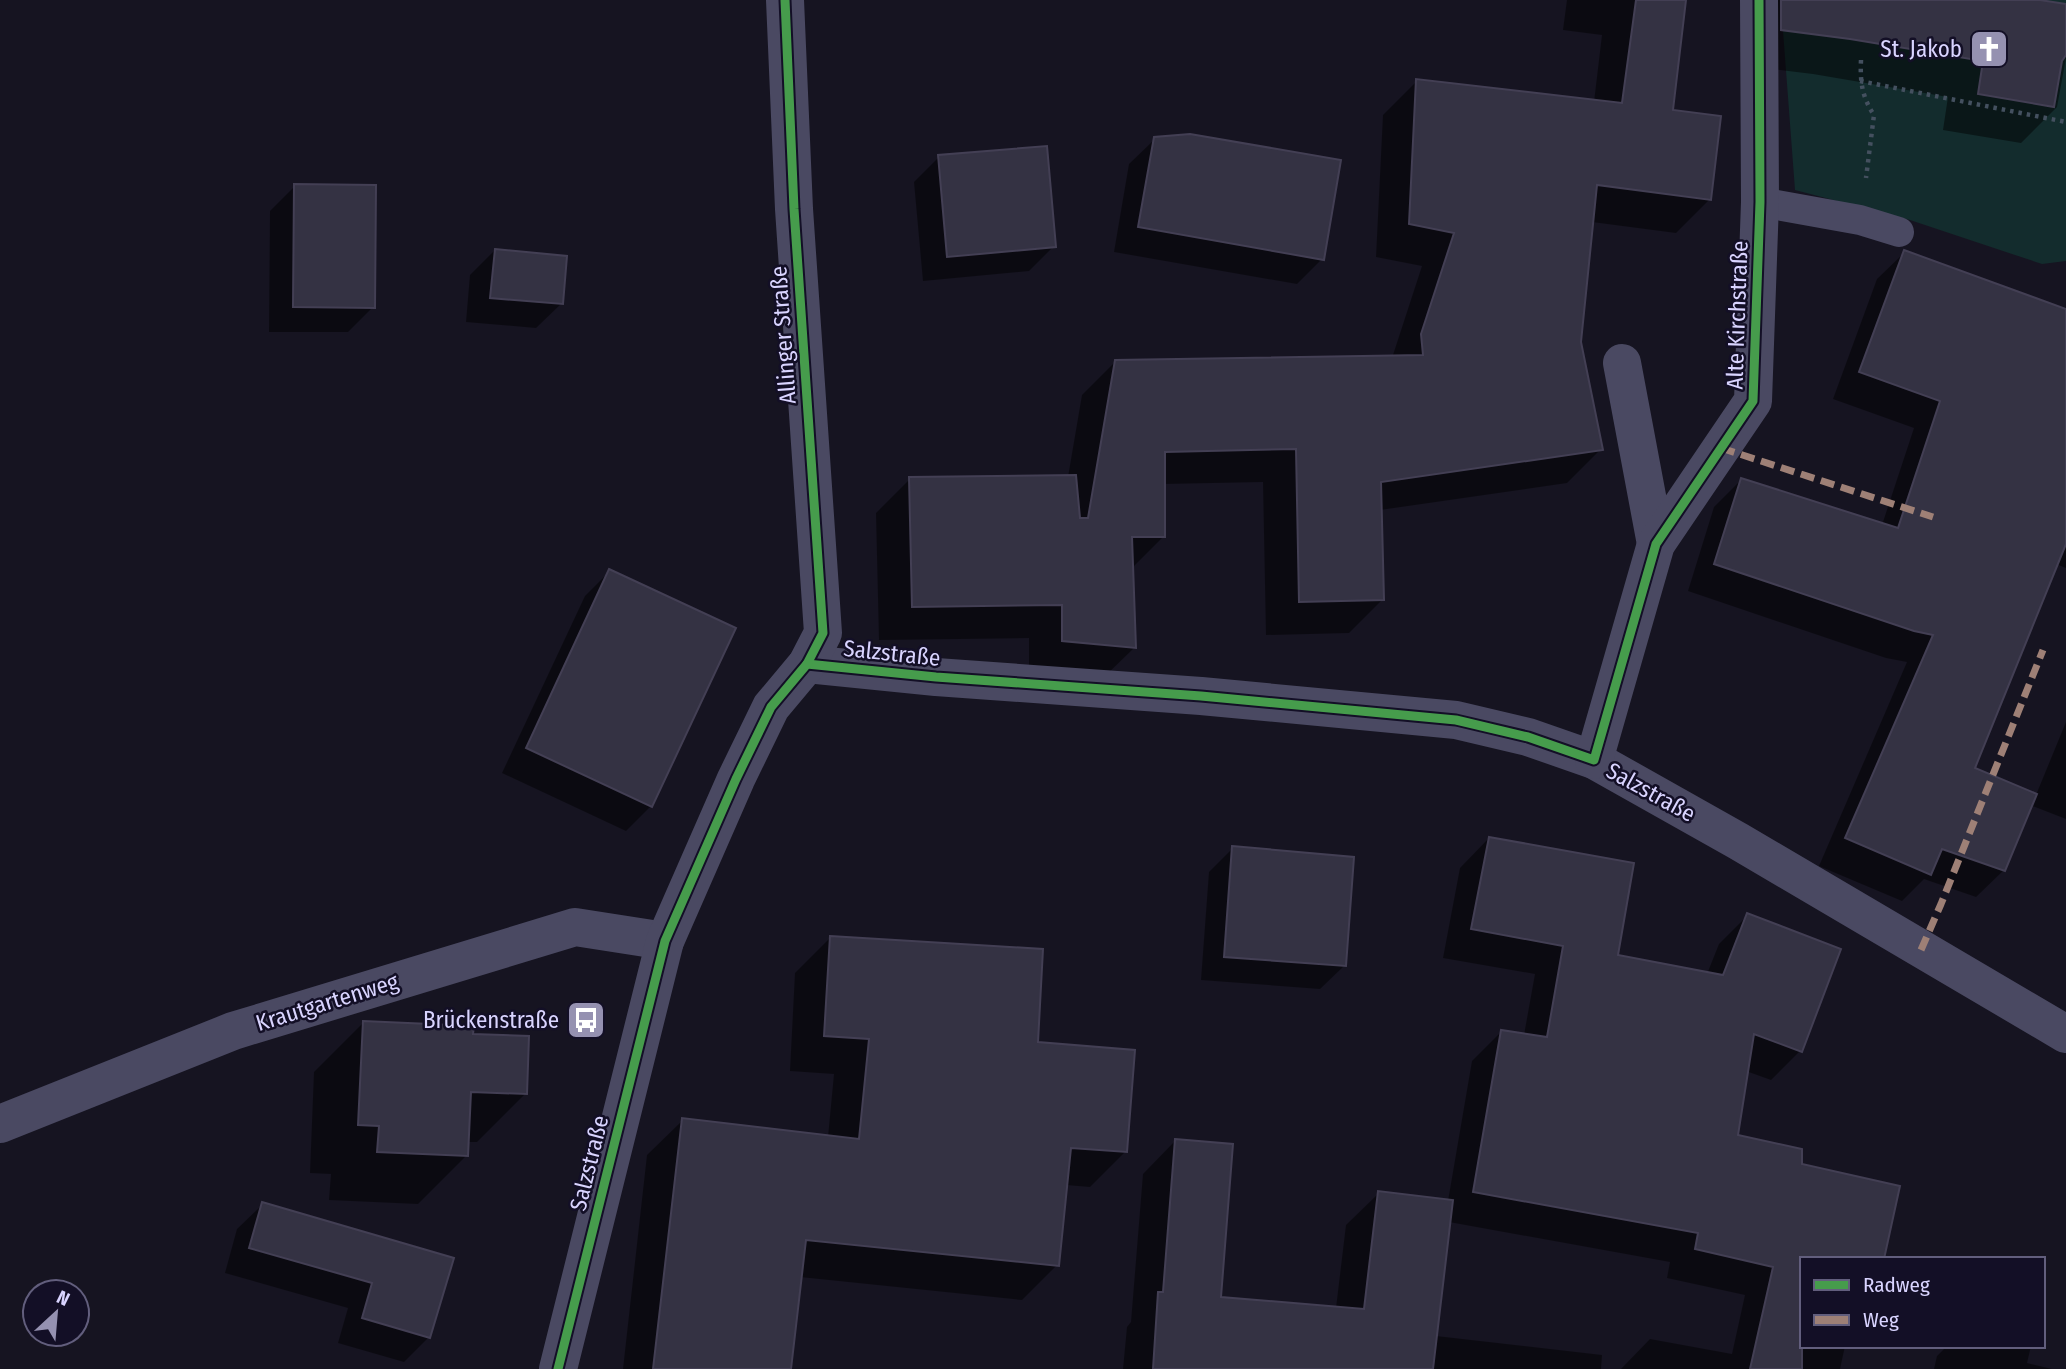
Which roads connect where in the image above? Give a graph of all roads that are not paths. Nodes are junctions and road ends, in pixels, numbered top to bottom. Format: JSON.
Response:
{"nodes":[{"id":1,"x":785,"y":0,"type":"edge"},
{"id":2,"x":1759,"y":0,"type":"edge"},
{"id":3,"x":1760,"y":202,"type":"junction"},
{"id":4,"x":1899,"y":232,"type":"dead end"},
{"id":5,"x":1622,"y":363,"type":"dead end"},
{"id":6,"x":1656,"y":544,"type":"junction"},
{"id":7,"x":807,"y":664,"type":"junction"},
{"id":8,"x":1594,"y":760,"type":"junction"},
{"id":9,"x":665,"y":941,"type":"junction"},
{"id":10,"x":2066,"y":1034,"type":"edge"},
{"id":11,"x":0,"y":1124,"type":"edge"},
{"id":12,"x":558,"y":1369,"type":"edge"}],
"edges":[{"from":1,"to":7,"type":"street","name":"Allinger Straße"},
{"from":2,"to":3,"type":"street","name":"Alte Kirchstraße"},
{"from":3,"to":4,"type":"lane"},
{"from":3,"to":6,"type":"street","name":"Alte Kirchstraße"},
{"from":5,"to":6,"type":"street","name":"Alte Kirchstraße"},
{"from":6,"to":8,"type":"street","name":"Alte Kirchstraße"},
{"from":7,"to":8,"type":"street","name":"Salzstraße"},
{"from":7,"to":9,"type":"street","name":"Salzstraße"},
{"from":8,"to":10,"type":"street","name":"Salzstraße"},
{"from":9,"to":11,"type":"street","name":"Krautgartenweg"},
{"from":9,"to":12,"type":"street","name":"Salzstraße"}]}
